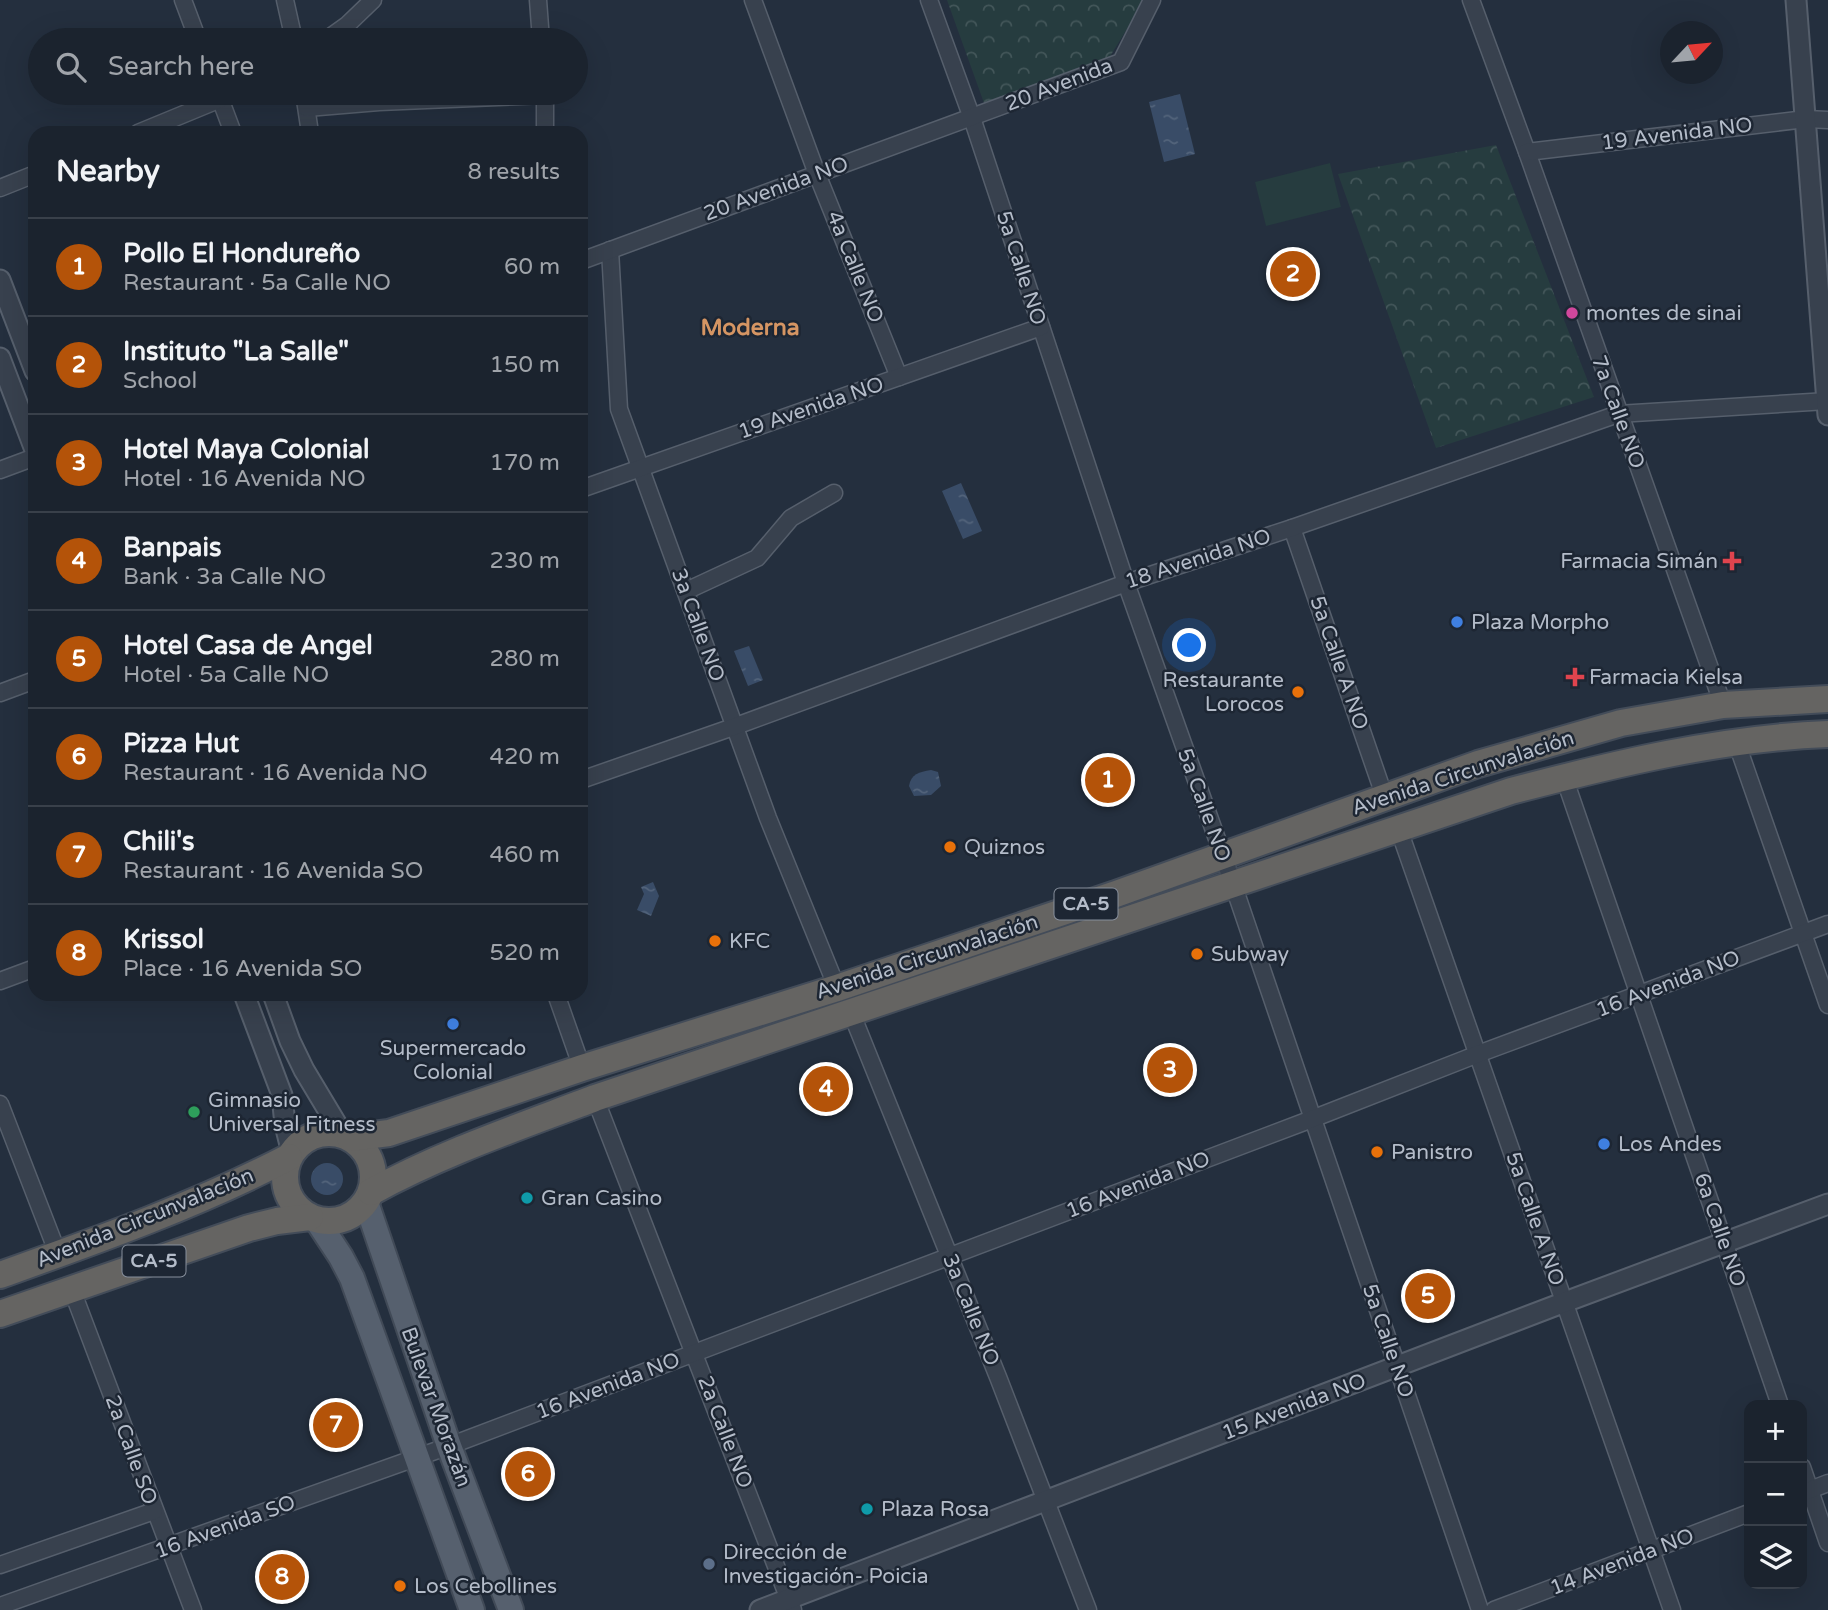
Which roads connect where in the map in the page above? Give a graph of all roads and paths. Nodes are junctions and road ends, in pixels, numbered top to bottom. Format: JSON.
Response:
{"nodes":[{"id":1,"x":183,"y":0,"type":"edge"},
{"id":2,"x":285,"y":0,"type":"edge"},
{"id":3,"x":373,"y":0,"type":"edge"},
{"id":4,"x":538,"y":0,"type":"edge"},
{"id":5,"x":753,"y":0,"type":"edge"},
{"id":6,"x":929,"y":0,"type":"edge"},
{"id":7,"x":1152,"y":0,"type":"edge"},
{"id":8,"x":1471,"y":0,"type":"edge"},
{"id":9,"x":1797,"y":0,"type":"edge"},
{"id":10,"x":194,"y":28,"type":"edge"},
{"id":11,"x":291,"y":28,"type":"edge"},
{"id":12,"x":343,"y":28,"type":"edge"},
{"id":13,"x":540,"y":28,"type":"edge"},
{"id":14,"x":202,"y":105,"type":"edge"},
{"id":15,"x":227,"y":105,"type":"edge"},
{"id":16,"x":307,"y":105,"type":"edge"},
{"id":17,"x":545,"y":105,"type":"edge"},
{"id":18,"x":972,"y":118,"type":"junction"},
{"id":19,"x":1806,"y":119,"type":"junction"},
{"id":20,"x":1828,"y":120,"type":"edge"},
{"id":21,"x":154,"y":126,"type":"edge"},
{"id":22,"x":232,"y":126,"type":"edge"},
{"id":23,"x":309,"y":126,"type":"edge"},
{"id":24,"x":545,"y":126,"type":"edge"},
{"id":25,"x":1527,"y":152,"type":"junction"},
{"id":26,"x":817,"y":174,"type":"junction"},
{"id":27,"x":28,"y":177,"type":"edge"},
{"id":28,"x":0,"y":188,"type":"edge"},
{"id":29,"x":610,"y":250,"type":"junction"},
{"id":30,"x":588,"y":258,"type":"edge"},
{"id":31,"x":0,"y":280,"type":"edge"},
{"id":32,"x":1041,"y":327,"type":"junction"},
{"id":33,"x":28,"y":353,"type":"edge"},
{"id":34,"x":0,"y":358,"type":"edge"},
{"id":35,"x":898,"y":377,"type":"junction"},
{"id":36,"x":1828,"y":405,"type":"edge"},
{"id":37,"x":1618,"y":414,"type":"junction"},
{"id":38,"x":28,"y":432,"type":"edge"},
{"id":39,"x":28,"y":460,"type":"edge"},
{"id":40,"x":640,"y":468,"type":"junction"},
{"id":41,"x":0,"y":470,"type":"edge"},
{"id":42,"x":588,"y":487,"type":"edge"},
{"id":43,"x":834,"y":493,"type":"dead end"},
{"id":44,"x":1292,"y":528,"type":"junction"},
{"id":45,"x":1126,"y":583,"type":"junction"},
{"id":46,"x":686,"y":591,"type":"junction"},
{"id":47,"x":28,"y":683,"type":"edge"},
{"id":48,"x":0,"y":693,"type":"edge"},
{"id":49,"x":1828,"y":699,"type":"edge"},
{"id":50,"x":1723,"y":705,"type":"junction"},
{"id":51,"x":736,"y":726,"type":"junction"},
{"id":52,"x":1828,"y":734,"type":"edge"},
{"id":53,"x":1828,"y":744,"type":"edge"},
{"id":54,"x":1737,"y":746,"type":"junction"},
{"id":55,"x":1564,"y":777,"type":"junction"},
{"id":56,"x":588,"y":778,"type":"edge"},
{"id":57,"x":1385,"y":798,"type":"junction"},
{"id":58,"x":1398,"y":827,"type":"junction"},
{"id":59,"x":1223,"y":856,"type":"junction"},
{"id":60,"x":1233,"y":884,"type":"junction"},
{"id":61,"x":1828,"y":924,"type":"edge"},
{"id":62,"x":1803,"y":933,"type":"junction"},
{"id":63,"x":28,"y":971,"type":"edge"},
{"id":64,"x":0,"y":981,"type":"edge"},
{"id":65,"x":837,"y":988,"type":"junction"},
{"id":66,"x":1639,"y":995,"type":"junction"},
{"id":67,"x":247,"y":1001,"type":"edge"},
{"id":68,"x":276,"y":1001,"type":"edge"},
{"id":69,"x":558,"y":1001,"type":"edge"},
{"id":70,"x":1828,"y":1005,"type":"edge"},
{"id":71,"x":850,"y":1012,"type":"junction"},
{"id":72,"x":1478,"y":1054,"type":"junction"},
{"id":73,"x":582,"y":1068,"type":"junction"},
{"id":74,"x":595,"y":1098,"type":"junction"},
{"id":75,"x":0,"y":1104,"type":"edge"},
{"id":76,"x":1312,"y":1119,"type":"junction"},
{"id":77,"x":347,"y":1137,"type":"junction"},
{"id":78,"x":290,"y":1155,"type":"junction"},
{"id":79,"x":368,"y":1197,"type":"junction"},
{"id":80,"x":1828,"y":1204,"type":"edge"},
{"id":81,"x":313,"y":1218,"type":"junction"},
{"id":82,"x":1724,"y":1243,"type":"junction"},
{"id":83,"x":58,"y":1254,"type":"junction"},
{"id":84,"x":949,"y":1257,"type":"junction"},
{"id":85,"x":0,"y":1275,"type":"edge"},
{"id":86,"x":72,"y":1290,"type":"junction"},
{"id":87,"x":1565,"y":1302,"type":"junction"},
{"id":88,"x":0,"y":1314,"type":"edge"},
{"id":89,"x":695,"y":1353,"type":"junction"},
{"id":90,"x":1397,"y":1368,"type":"junction"},
{"id":91,"x":1778,"y":1400,"type":"edge"},
{"id":92,"x":449,"y":1446,"type":"junction"},
{"id":93,"x":418,"y":1458,"type":"junction"},
{"id":94,"x":1828,"y":1483,"type":"edge"},
{"id":95,"x":1807,"y":1492,"type":"edge"},
{"id":96,"x":1807,"y":1494,"type":"edge"},
{"id":97,"x":1047,"y":1501,"type":"junction"},
{"id":98,"x":154,"y":1511,"type":"junction"},
{"id":99,"x":1744,"y":1515,"type":"edge"},
{"id":100,"x":1828,"y":1543,"type":"edge"},
{"id":101,"x":168,"y":1548,"type":"junction"},
{"id":102,"x":1651,"y":1550,"type":"junction"},
{"id":103,"x":0,"y":1565,"type":"edge"},
{"id":104,"x":791,"y":1604,"type":"edge"},
{"id":105,"x":0,"y":1606,"type":"edge"},
{"id":106,"x":193,"y":1610,"type":"edge"},
{"id":107,"x":472,"y":1610,"type":"edge"},
{"id":108,"x":511,"y":1610,"type":"edge"},
{"id":109,"x":760,"y":1610,"type":"edge"},
{"id":110,"x":1088,"y":1610,"type":"edge"},
{"id":111,"x":1480,"y":1610,"type":"edge"},
{"id":112,"x":1494,"y":1610,"type":"edge"},
{"id":113,"x":1672,"y":1610,"type":"edge"}],
"edges":[{"from":1,"to":10,"type":"street"},
{"from":2,"to":11,"type":"street"},
{"from":3,"to":12,"type":"street"},
{"from":4,"to":13,"type":"street"},
{"from":5,"to":26,"type":"street","name":"4a Calle NO"},
{"from":6,"to":18,"type":"street","name":"5a Calle NO"},
{"from":7,"to":18,"type":"street","name":"20 Avenida"},
{"from":8,"to":25,"type":"street","name":"7a Calle NO"},
{"from":9,"to":19,"type":"street"},
{"from":14,"to":21,"type":"street"},
{"from":15,"to":22,"type":"street"},
{"from":16,"to":23,"type":"street"},
{"from":17,"to":24,"type":"street"},
{"from":18,"to":26,"type":"street","name":"20 Avenida NO"},
{"from":18,"to":32,"type":"street","name":"5a Calle NO"},
{"from":19,"to":20,"type":"street","name":"19 Avenida NO"},
{"from":19,"to":25,"type":"street","name":"19 Avenida NO"},
{"from":19,"to":36,"type":"street"},
{"from":25,"to":37,"type":"street","name":"7a Calle NO"},
{"from":26,"to":29,"type":"street","name":"20 Avenida NO"},
{"from":26,"to":35,"type":"street","name":"4a Calle NO"},
{"from":27,"to":28,"type":"street"},
{"from":29,"to":30,"type":"street","name":"20 Avenida NO"},
{"from":29,"to":40,"type":"street","name":"3a Calle NO"},
{"from":31,"to":33,"type":"street"},
{"from":32,"to":35,"type":"street","name":"19 Avenida NO"},
{"from":32,"to":45,"type":"street","name":"5a Calle NO"},
{"from":34,"to":38,"type":"street"},
{"from":35,"to":40,"type":"street","name":"19 Avenida NO"},
{"from":36,"to":37,"type":"street","name":"18 Avenida NO"},
{"from":37,"to":44,"type":"street","name":"18 Avenida NO"},
{"from":37,"to":50,"type":"street","name":"7a Calle NO"},
{"from":39,"to":41,"type":"street"},
{"from":40,"to":42,"type":"street","name":"19 Avenida NO"},
{"from":40,"to":46,"type":"street","name":"3a Calle NO"},
{"from":43,"to":46,"type":"street"},
{"from":44,"to":45,"type":"street","name":"18 Avenida NO"},
{"from":44,"to":57,"type":"street","name":"5a Calle A NO"},
{"from":45,"to":51,"type":"street","name":"18 Avenida NO"},
{"from":45,"to":59,"type":"street","name":"5a Calle NO"},
{"from":46,"to":51,"type":"street","name":"3a Calle NO"},
{"from":47,"to":48,"type":"street"},
{"from":49,"to":50,"type":"highway","name":"Avenida Circunvalación","number":"CA-5"},
{"from":50,"to":57,"type":"highway","name":"Avenida Circunvalación","number":"CA-5"},
{"from":51,"to":56,"type":"street","name":"18 Avenida NO"},
{"from":51,"to":65,"type":"street","name":"3a Calle NO"},
{"from":52,"to":54,"type":"highway","name":"Avenida Circunvalación","number":"CA-5"},
{"from":53,"to":54,"type":"highway"},
{"from":54,"to":55,"type":"highway","name":"Avenida Circunvalación","number":"CA-5"},
{"from":54,"to":62,"type":"street"},
{"from":55,"to":58,"type":"highway","name":"Avenida Circunvalación","number":"CA-5"},
{"from":55,"to":66,"type":"street","name":"6a Calle NO"},
{"from":57,"to":59,"type":"highway","name":"Avenida Circunvalación","number":"CA-5"},
{"from":58,"to":60,"type":"highway","name":"Avenida Circunvalación","number":"CA-5"},
{"from":58,"to":72,"type":"street","name":"5a Calle A NO"},
{"from":59,"to":60,"type":"street","name":"5a Calle NO"},
{"from":59,"to":65,"type":"highway","name":"Avenida Circunvalación","number":"CA-5"},
{"from":60,"to":71,"type":"highway","name":"Avenida Circunvalación","number":"CA-5"},
{"from":60,"to":76,"type":"street","name":"5a Calle NO"},
{"from":61,"to":62,"type":"street","name":"16 Avenida NO"},
{"from":62,"to":66,"type":"street","name":"16 Avenida NO"},
{"from":62,"to":70,"type":"street"},
{"from":63,"to":64,"type":"street"},
{"from":65,"to":73,"type":"highway","name":"Avenida Circunvalación","number":"CA-5"},
{"from":66,"to":72,"type":"street","name":"16 Avenida NO"},
{"from":66,"to":82,"type":"street","name":"6a Calle NO"},
{"from":67,"to":78,"type":"street"},
{"from":68,"to":77,"type":"street"},
{"from":69,"to":73,"type":"street"},
{"from":71,"to":74,"type":"highway","name":"Avenida Circunvalación","number":"CA-5"},
{"from":71,"to":84,"type":"street","name":"3a Calle NO"},
{"from":72,"to":76,"type":"street","name":"16 Avenida NO"},
{"from":72,"to":87,"type":"street","name":"5a Calle A NO"},
{"from":73,"to":77,"type":"highway","name":"Avenida Circunvalación","number":"CA-5"},
{"from":74,"to":79,"type":"highway","name":"Avenida Circunvalación","number":"CA-5"},
{"from":74,"to":89,"type":"street","name":"2a Calle NO"},
{"from":75,"to":83,"type":"street"},
{"from":76,"to":84,"type":"street","name":"16 Avenida NO"},
{"from":76,"to":90,"type":"street","name":"5a Calle NO"},
{"from":77,"to":78,"type":"highway","number":"CA-5"},
{"from":77,"to":79,"type":"highway"},
{"from":78,"to":81,"type":"highway"},
{"from":78,"to":83,"type":"highway","name":"Avenida Circunvalación","number":"CA-5"},
{"from":79,"to":81,"type":"highway","number":"CA-5"},
{"from":79,"to":92,"type":"main road","name":"Bulevar Morazán"},
{"from":80,"to":82,"type":"street","name":"15 Avenida NO"},
{"from":81,"to":86,"type":"highway","name":"Avenida Circunvalación","number":"CA-5"},
{"from":81,"to":93,"type":"main road","name":"Bulevar Morazán"},
{"from":82,"to":87,"type":"street","name":"15 Avenida NO"},
{"from":82,"to":91,"type":"street","name":"6a Calle NO"},
{"from":83,"to":85,"type":"highway","name":"Avenida Circunvalación","number":"CA-5"},
{"from":84,"to":89,"type":"street","name":"16 Avenida NO"},
{"from":84,"to":97,"type":"street","name":"3a Calle NO"},
{"from":86,"to":88,"type":"highway","name":"Avenida Circunvalación","number":"CA-5"},
{"from":86,"to":98,"type":"street","name":"2a Calle SO"},
{"from":87,"to":90,"type":"street","name":"15 Avenida NO"},
{"from":87,"to":102,"type":"street","name":"5a Calle A NO"},
{"from":89,"to":92,"type":"street","name":"16 Avenida NO"},
{"from":89,"to":104,"type":"street","name":"2a Calle NO"},
{"from":90,"to":97,"type":"street","name":"15 Avenida NO"},
{"from":90,"to":111,"type":"street","name":"5a Calle NO"},
{"from":92,"to":93,"type":"street","name":"16 Avenida SO"},
{"from":92,"to":108,"type":"main road","name":"Bulevar Morazán"},
{"from":93,"to":101,"type":"street","name":"16 Avenida SO"},
{"from":93,"to":107,"type":"main road","name":"Bulevar Morazán"},
{"from":94,"to":95,"type":"street"},
{"from":96,"to":100,"type":"street"},
{"from":97,"to":104,"type":"street","name":"15 Avenida NO"},
{"from":97,"to":110,"type":"street","name":"3a Calle NO"},
{"from":98,"to":101,"type":"street","name":"2a Calle SO"},
{"from":98,"to":103,"type":"street","name":"16 Avenida SO"},
{"from":99,"to":102,"type":"street","name":"14 Avenida NO"},
{"from":101,"to":105,"type":"street","name":"16 Avenida SO"},
{"from":101,"to":106,"type":"street","name":"2a Calle SO"},
{"from":102,"to":112,"type":"street","name":"14 Avenida NO"},
{"from":102,"to":113,"type":"street","name":"5a Calle A NO"},
{"from":104,"to":109,"type":"street","name":"15 Avenida NO"}]}
